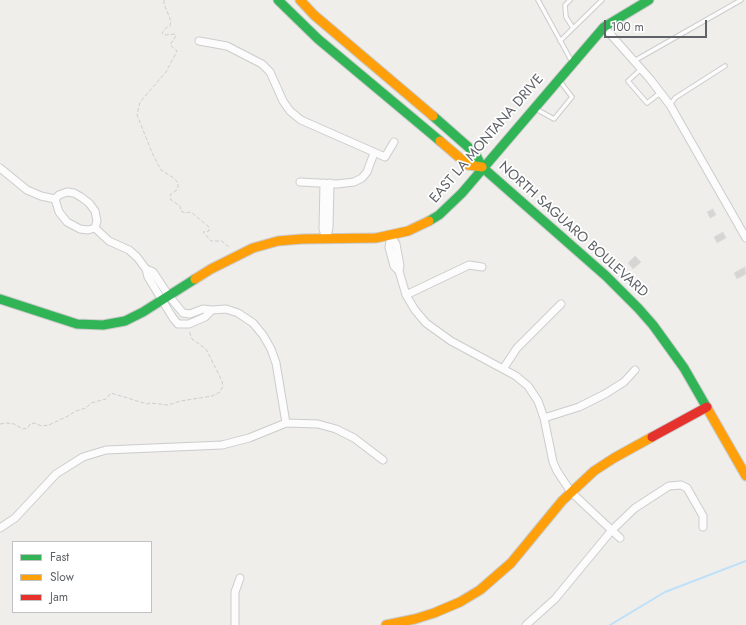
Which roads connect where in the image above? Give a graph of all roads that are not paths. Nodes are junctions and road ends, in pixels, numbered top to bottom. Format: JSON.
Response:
{"nodes":[{"id":1,"x":278,"y":0,"type":"edge"},
{"id":2,"x":300,"y":0,"type":"edge"},
{"id":3,"x":538,"y":0,"type":"edge"},
{"id":4,"x":570,"y":0,"type":"edge"},
{"id":5,"x":602,"y":0,"type":"edge"},
{"id":6,"x":649,"y":0,"type":"edge"},
{"id":7,"x":741,"y":0,"type":"edge"},
{"id":8,"x":604,"y":27,"type":"junction"},
{"id":9,"x":573,"y":28,"type":"junction"},
{"id":10,"x":199,"y":41,"type":"dead end"},
{"id":11,"x":560,"y":41,"type":"junction"},
{"id":12,"x":634,"y":61,"type":"junction"},
{"id":13,"x":572,"y":63,"type":"junction"},
{"id":14,"x":725,"y":66,"type":"dead end"},
{"id":15,"x":641,"y":69,"type":"junction"},
{"id":16,"x":559,"y":79,"type":"junction"},
{"id":17,"x":660,"y":93,"type":"junction"},
{"id":18,"x":670,"y":105,"type":"junction"},
{"id":19,"x":534,"y":107,"type":"junction"},
{"id":20,"x":394,"y":142,"type":"dead end"},
{"id":21,"x":374,"y":154,"type":"junction"},
{"id":22,"x":482,"y":167,"type":"junction"},
{"id":23,"x":0,"y":168,"type":"edge"},
{"id":24,"x":300,"y":182,"type":"dead end"},
{"id":25,"x":327,"y":183,"type":"junction"},
{"id":26,"x":55,"y":199,"type":"junction"},
{"id":27,"x":95,"y":228,"type":"junction"},
{"id":28,"x":391,"y":236,"type":"junction"},
{"id":29,"x":746,"y":238,"type":"edge"},
{"id":30,"x":326,"y":239,"type":"junction"},
{"id":31,"x":482,"y":267,"type":"dead end"},
{"id":32,"x":406,"y":295,"type":"junction"},
{"id":33,"x":165,"y":298,"type":"junction"},
{"id":34,"x":0,"y":299,"type":"edge"},
{"id":35,"x":561,"y":304,"type":"dead end"},
{"id":36,"x":212,"y":310,"type":"junction"},
{"id":37,"x":186,"y":314,"type":"junction"},
{"id":38,"x":187,"y":325,"type":"junction"},
{"id":39,"x":503,"y":369,"type":"junction"},
{"id":40,"x":635,"y":370,"type":"dead end"},
{"id":41,"x":707,"y":407,"type":"junction"},
{"id":42,"x":544,"y":418,"type":"junction"},
{"id":43,"x":286,"y":423,"type":"junction"},
{"id":44,"x":383,"y":460,"type":"dead end"},
{"id":45,"x":746,"y":476,"type":"edge"},
{"id":46,"x":571,"y":492,"type":"junction"},
{"id":47,"x":703,"y":527,"type":"dead end"},
{"id":48,"x":0,"y":528,"type":"edge"},
{"id":49,"x":612,"y":530,"type":"junction"},
{"id":50,"x":620,"y":538,"type":"dead end"},
{"id":51,"x":240,"y":578,"type":"dead end"},
{"id":52,"x":416,"y":622,"type":"edge"},
{"id":53,"x":235,"y":625,"type":"edge"},
{"id":54,"x":386,"y":625,"type":"edge"},
{"id":55,"x":526,"y":625,"type":"edge"}],
"edges":[{"from":1,"to":22,"type":"street","name":"NORTH SAGUARO BOULEVARD"},
{"from":2,"to":22,"type":"street","name":"NORTH SAGUARO BOULEVARD"},
{"from":3,"to":11,"type":"lane"},
{"from":4,"to":9,"type":"lane"},
{"from":5,"to":9,"type":"lane"},
{"from":6,"to":8,"type":"street","name":"EAST LA MONTANA DRIVE"},
{"from":7,"to":12,"type":"lane"},
{"from":8,"to":12,"type":"street"},
{"from":8,"to":13,"type":"street","name":"EAST LA MONTANA DRIVE"},
{"from":9,"to":11,"type":"lane"},
{"from":10,"to":21,"type":"street"},
{"from":11,"to":13,"type":"lane"},
{"from":12,"to":15,"type":"street"},
{"from":13,"to":16,"type":"street","name":"EAST LA MONTANA DRIVE"},
{"from":14,"to":18,"type":"lane"},
{"from":15,"to":17,"type":"street"},
{"from":15,"to":17,"type":"lane"},
{"from":16,"to":19,"type":"street","name":"EAST LA MONTANA DRIVE"},
{"from":16,"to":19,"type":"lane"},
{"from":17,"to":18,"type":"street"},
{"from":18,"to":29,"type":"street"},
{"from":19,"to":22,"type":"street","name":"EAST LA MONTANA DRIVE"},
{"from":20,"to":21,"type":"street"},
{"from":21,"to":25,"type":"street"},
{"from":22,"to":28,"type":"street","name":"EAST LA MONTANA DRIVE"},
{"from":22,"to":41,"type":"street","name":"NORTH SAGUARO BOULEVARD"},
{"from":23,"to":26,"type":"street"},
{"from":24,"to":25,"type":"street"},
{"from":25,"to":30,"type":"street"},
{"from":26,"to":27,"type":"street"},
{"from":26,"to":27,"type":"street"},
{"from":27,"to":33,"type":"street"},
{"from":28,"to":30,"type":"street","name":"EAST LA MONTANA DRIVE"},
{"from":28,"to":32,"type":"street"},
{"from":30,"to":33,"type":"street","name":"EAST LA MONTANA DRIVE"},
{"from":31,"to":32,"type":"street"},
{"from":32,"to":39,"type":"street"},
{"from":33,"to":34,"type":"street","name":"EAST LA MONTANA DRIVE"},
{"from":33,"to":37,"type":"street"},
{"from":33,"to":38,"type":"street"},
{"from":35,"to":39,"type":"street"},
{"from":36,"to":37,"type":"street"},
{"from":36,"to":38,"type":"street"},
{"from":36,"to":43,"type":"street"},
{"from":37,"to":38,"type":"street"},
{"from":39,"to":42,"type":"street"},
{"from":40,"to":42,"type":"street"},
{"from":41,"to":45,"type":"street","name":"NORTH SAGUARO BOULEVARD"},
{"from":41,"to":46,"type":"street"},
{"from":42,"to":46,"type":"street"},
{"from":43,"to":44,"type":"street"},
{"from":43,"to":48,"type":"street"},
{"from":46,"to":49,"type":"street"},
{"from":46,"to":52,"type":"street"},
{"from":47,"to":49,"type":"street"},
{"from":49,"to":50,"type":"street"},
{"from":49,"to":55,"type":"street"},
{"from":51,"to":53,"type":"street"},
{"from":52,"to":54,"type":"street"}]}
